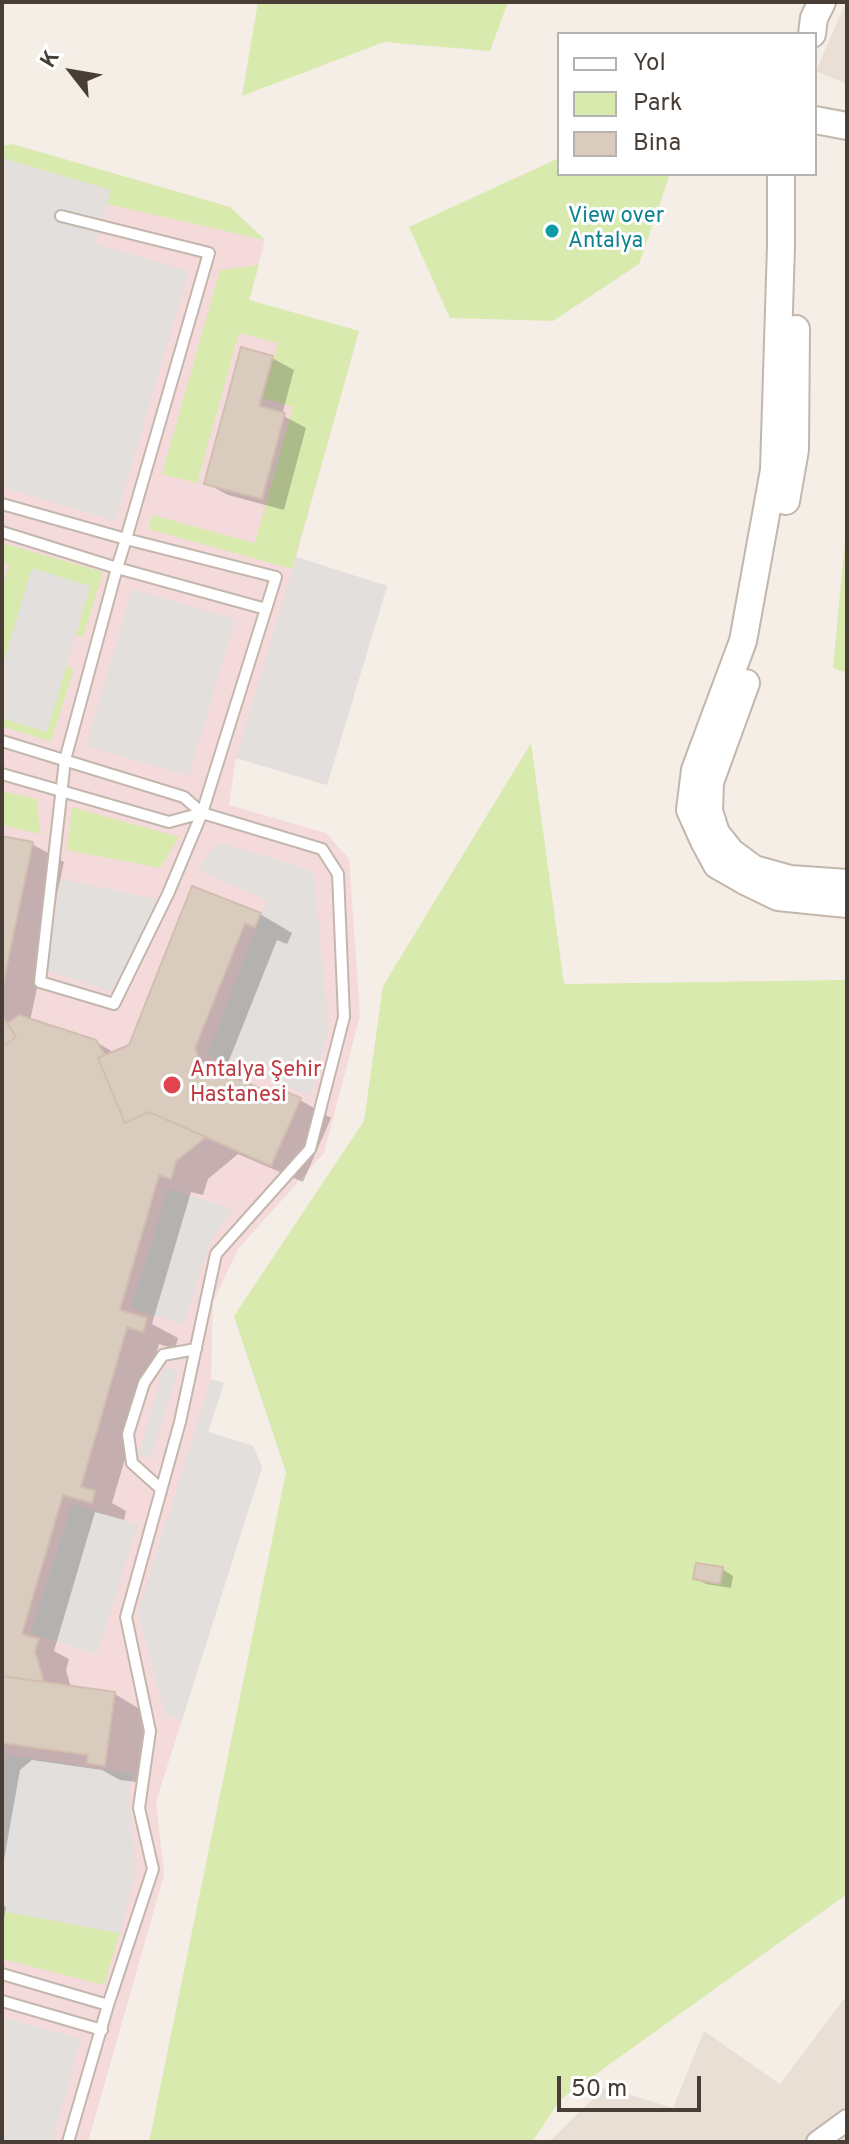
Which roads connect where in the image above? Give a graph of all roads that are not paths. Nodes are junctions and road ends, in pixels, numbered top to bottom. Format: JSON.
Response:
{"nodes":[{"id":1,"x":803,"y":2,"type":"edge"},
{"id":2,"x":822,"y":2,"type":"edge"},
{"id":3,"x":796,"y":32,"type":"edge"},
{"id":4,"x":812,"y":32,"type":"edge"},
{"id":5,"x":817,"y":120,"type":"edge"},
{"id":6,"x":847,"y":126,"type":"edge"},
{"id":7,"x":781,"y":176,"type":"edge"},
{"id":8,"x":797,"y":176,"type":"edge"},
{"id":9,"x":61,"y":216,"type":"dead end"},
{"id":10,"x":2,"y":504,"type":"edge"},
{"id":11,"x":2,"y":532,"type":"edge"},
{"id":12,"x":126,"y":539,"type":"junction"},
{"id":13,"x":117,"y":568,"type":"junction"},
{"id":14,"x":266,"y":609,"type":"junction"},
{"id":15,"x":2,"y":741,"type":"edge"},
{"id":16,"x":65,"y":760,"type":"junction"},
{"id":17,"x":2,"y":774,"type":"edge"},
{"id":18,"x":61,"y":791,"type":"junction"},
{"id":19,"x":202,"y":813,"type":"junction"},
{"id":20,"x":847,"y":883,"type":"edge"},
{"id":21,"x":847,"y":904,"type":"edge"},
{"id":22,"x":196,"y":1349,"type":"junction"},
{"id":23,"x":161,"y":1489,"type":"junction"},
{"id":24,"x":2,"y":1974,"type":"edge"},
{"id":25,"x":2,"y":2001,"type":"edge"},
{"id":26,"x":108,"y":2005,"type":"junction"},
{"id":27,"x":102,"y":2030,"type":"junction"},
{"id":28,"x":847,"y":2120,"type":"edge"},
{"id":29,"x":68,"y":2142,"type":"edge"},
{"id":30,"x":817,"y":2142,"type":"edge"}],
"edges":[{"from":1,"to":3,"type":"street"},
{"from":2,"to":4,"type":"street"},
{"from":5,"to":6,"type":"street"},
{"from":7,"to":21,"type":"street"},
{"from":8,"to":20,"type":"street"},
{"from":9,"to":12,"type":"lane"},
{"from":10,"to":12,"type":"lane"},
{"from":11,"to":13,"type":"lane"},
{"from":12,"to":13,"type":"lane"},
{"from":12,"to":14,"type":"lane"},
{"from":13,"to":14,"type":"lane"},
{"from":13,"to":16,"type":"lane"},
{"from":14,"to":19,"type":"lane"},
{"from":15,"to":16,"type":"lane"},
{"from":16,"to":18,"type":"lane"},
{"from":16,"to":19,"type":"lane"},
{"from":17,"to":18,"type":"lane"},
{"from":18,"to":19,"type":"lane"},
{"from":18,"to":19,"type":"lane"},
{"from":19,"to":22,"type":"lane"},
{"from":22,"to":23,"type":"lane"},
{"from":22,"to":23,"type":"lane"},
{"from":23,"to":26,"type":"lane"},
{"from":24,"to":26,"type":"lane"},
{"from":25,"to":27,"type":"lane"},
{"from":26,"to":27,"type":"lane"},
{"from":27,"to":29,"type":"lane"},
{"from":28,"to":30,"type":"street"}]}
